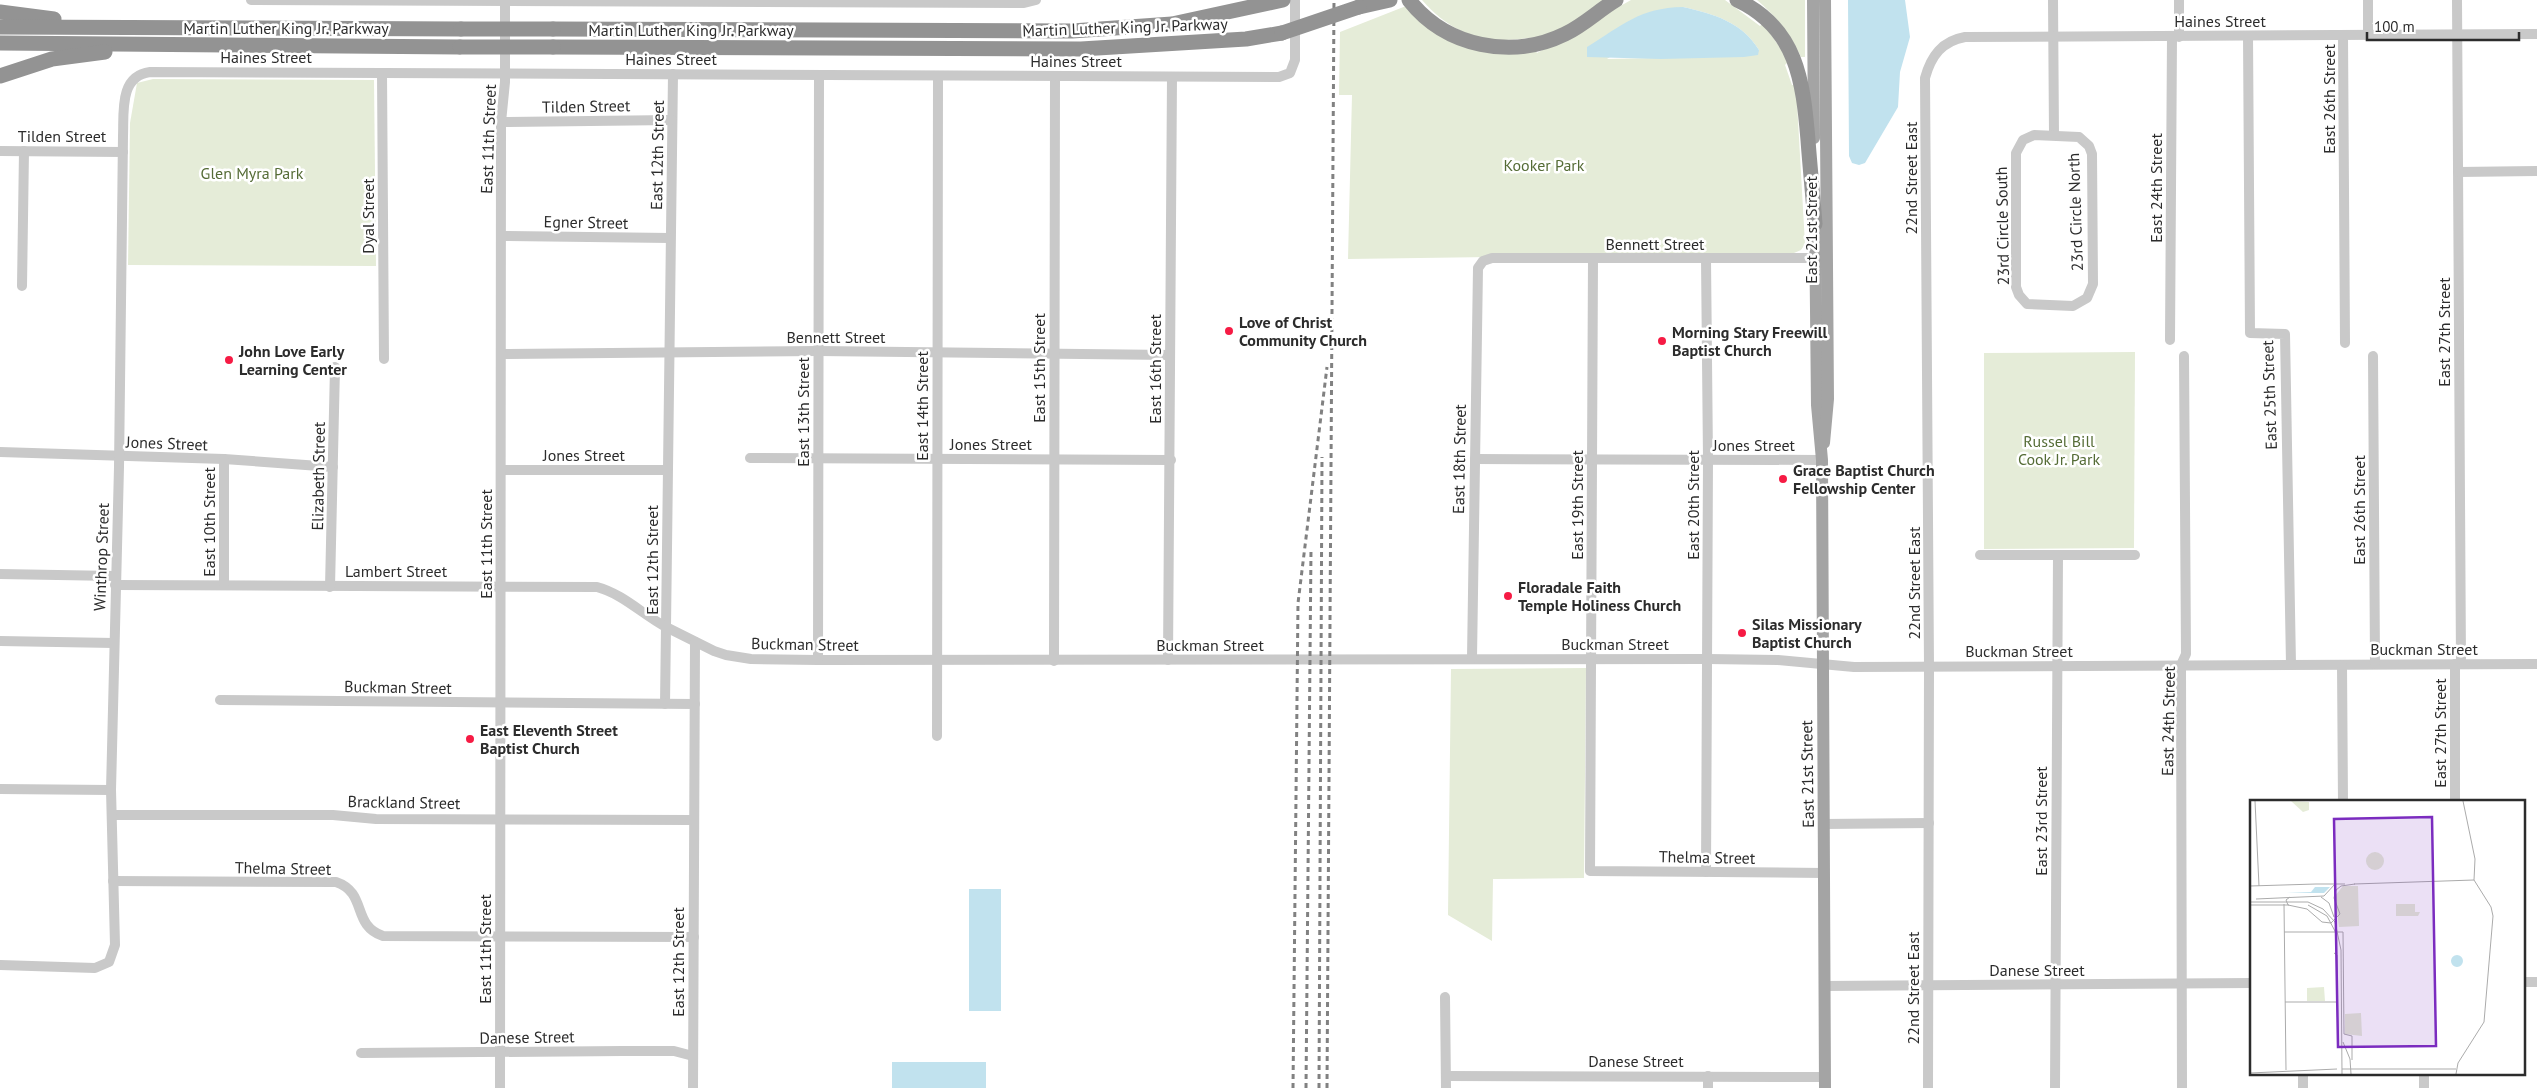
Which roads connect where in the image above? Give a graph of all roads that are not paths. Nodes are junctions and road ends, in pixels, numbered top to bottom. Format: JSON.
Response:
{"nodes":[{"id":1,"x":251,"y":0,"type":"edge"},
{"id":2,"x":383,"y":0,"type":"edge"},
{"id":3,"x":1036,"y":0,"type":"edge"},
{"id":4,"x":1283,"y":0,"type":"edge"},
{"id":5,"x":1295,"y":0,"type":"edge"},
{"id":6,"x":1375,"y":0,"type":"edge"},
{"id":7,"x":1390,"y":0,"type":"edge"},
{"id":8,"x":1409,"y":0,"type":"edge"},
{"id":9,"x":1616,"y":0,"type":"edge"},
{"id":10,"x":1812,"y":0,"type":"edge"},
{"id":11,"x":1816,"y":0,"type":"edge"},
{"id":12,"x":1825,"y":0,"type":"edge"},
{"id":13,"x":2053,"y":0,"type":"edge"},
{"id":14,"x":2179,"y":0,"type":"edge"},
{"id":15,"x":2368,"y":0,"type":"edge"},
{"id":16,"x":2457,"y":0,"type":"edge"},
{"id":17,"x":505,"y":1,"type":"edge"},
{"id":18,"x":676,"y":1,"type":"edge"},
{"id":19,"x":819,"y":1,"type":"edge"},
{"id":20,"x":939,"y":1,"type":"edge"},
{"id":21,"x":1743,"y":2,"type":"edge"},
{"id":22,"x":1359,"y":7,"type":"junction"},
{"id":23,"x":0,"y":12,"type":"edge"},
{"id":24,"x":1825,"y":14,"type":"junction"},
{"id":25,"x":0,"y":27,"type":"edge"},
{"id":26,"x":107,"y":27,"type":"junction"},
{"id":27,"x":2537,"y":34,"type":"edge"},
{"id":28,"x":2458,"y":35,"type":"junction"},
{"id":29,"x":2176,"y":36,"type":"junction"},
{"id":30,"x":2248,"y":36,"type":"junction"},
{"id":31,"x":2343,"y":36,"type":"junction"},
{"id":32,"x":2368,"y":36,"type":"junction"},
{"id":33,"x":2053,"y":37,"type":"junction"},
{"id":34,"x":0,"y":43,"type":"edge"},
{"id":35,"x":181,"y":45,"type":"junction"},
{"id":36,"x":382,"y":73,"type":"junction"},
{"id":37,"x":505,"y":74,"type":"junction"},
{"id":38,"x":673,"y":74,"type":"junction"},
{"id":39,"x":819,"y":75,"type":"junction"},
{"id":40,"x":0,"y":76,"type":"edge"},
{"id":41,"x":938,"y":76,"type":"junction"},
{"id":42,"x":1055,"y":76,"type":"junction"},
{"id":43,"x":1172,"y":77,"type":"junction"},
{"id":44,"x":1925,"y":78,"type":"joint"},
{"id":45,"x":672,"y":120,"type":"junction"},
{"id":46,"x":501,"y":122,"type":"junction"},
{"id":47,"x":2054,"y":135,"type":"junction"},
{"id":48,"x":0,"y":151,"type":"edge"},
{"id":49,"x":24,"y":151,"type":"junction"},
{"id":50,"x":123,"y":152,"type":"junction"},
{"id":51,"x":2537,"y":171,"type":"edge"},
{"id":52,"x":2458,"y":172,"type":"junction"},
{"id":53,"x":1815,"y":224,"type":"junction"},
{"id":54,"x":501,"y":236,"type":"junction"},
{"id":55,"x":670,"y":238,"type":"junction"},
{"id":56,"x":1821,"y":258,"type":"junction"},
{"id":57,"x":1593,"y":259,"type":"junction"},
{"id":58,"x":1706,"y":259,"type":"junction"},
{"id":59,"x":1482,"y":261,"type":"joint"},
{"id":60,"x":22,"y":286,"type":"dead end"},
{"id":61,"x":2074,"y":306,"type":"joint"},
{"id":62,"x":2170,"y":340,"type":"dead end"},
{"id":63,"x":2345,"y":343,"type":"dead end"},
{"id":64,"x":818,"y":351,"type":"junction"},
{"id":65,"x":937,"y":352,"type":"junction"},
{"id":66,"x":668,"y":353,"type":"junction"},
{"id":67,"x":502,"y":354,"type":"junction"},
{"id":68,"x":1054,"y":354,"type":"junction"},
{"id":69,"x":1170,"y":355,"type":"junction"},
{"id":70,"x":2184,"y":356,"type":"dead end"},
{"id":71,"x":2373,"y":356,"type":"dead end"},
{"id":72,"x":384,"y":359,"type":"dead end"},
{"id":73,"x":335,"y":367,"type":"dead end"},
{"id":74,"x":0,"y":452,"type":"edge"},
{"id":75,"x":119,"y":456,"type":"junction"},
{"id":76,"x":750,"y":458,"type":"dead end"},
{"id":77,"x":936,"y":458,"type":"junction"},
{"id":78,"x":224,"y":459,"type":"junction"},
{"id":79,"x":818,"y":459,"type":"junction"},
{"id":80,"x":1054,"y":459,"type":"junction"},
{"id":81,"x":1475,"y":459,"type":"junction"},
{"id":82,"x":1171,"y":460,"type":"junction"},
{"id":83,"x":1592,"y":460,"type":"junction"},
{"id":84,"x":1708,"y":460,"type":"junction"},
{"id":85,"x":1822,"y":460,"type":"junction"},
{"id":86,"x":333,"y":467,"type":"junction"},
{"id":87,"x":501,"y":470,"type":"junction"},
{"id":88,"x":667,"y":470,"type":"junction"},
{"id":89,"x":1980,"y":555,"type":"dead end"},
{"id":90,"x":2058,"y":555,"type":"junction"},
{"id":91,"x":2135,"y":555,"type":"dead end"},
{"id":92,"x":0,"y":574,"type":"edge"},
{"id":93,"x":115,"y":581,"type":"junction"},
{"id":94,"x":224,"y":586,"type":"junction"},
{"id":95,"x":330,"y":587,"type":"junction"},
{"id":96,"x":501,"y":587,"type":"junction"},
{"id":97,"x":666,"y":627,"type":"junction"},
{"id":98,"x":0,"y":641,"type":"edge"},
{"id":99,"x":695,"y":642,"type":"junction"},
{"id":100,"x":114,"y":643,"type":"junction"},
{"id":101,"x":1472,"y":658,"type":"junction"},
{"id":102,"x":1708,"y":659,"type":"junction"},
{"id":103,"x":818,"y":660,"type":"junction"},
{"id":104,"x":1168,"y":660,"type":"junction"},
{"id":105,"x":1590,"y":660,"type":"junction"},
{"id":106,"x":937,"y":661,"type":"junction"},
{"id":107,"x":1054,"y":661,"type":"junction"},
{"id":108,"x":1822,"y":664,"type":"junction"},
{"id":109,"x":2375,"y":664,"type":"junction"},
{"id":110,"x":2458,"y":664,"type":"junction"},
{"id":111,"x":2537,"y":664,"type":"edge"},
{"id":112,"x":2181,"y":665,"type":"junction"},
{"id":113,"x":2291,"y":665,"type":"junction"},
{"id":114,"x":2342,"y":665,"type":"junction"},
{"id":115,"x":2058,"y":666,"type":"junction"},
{"id":116,"x":1929,"y":667,"type":"junction"},
{"id":117,"x":220,"y":700,"type":"dead end"},
{"id":118,"x":500,"y":704,"type":"junction"},
{"id":119,"x":665,"y":704,"type":"junction"},
{"id":120,"x":695,"y":704,"type":"junction"},
{"id":121,"x":937,"y":736,"type":"dead end"},
{"id":122,"x":0,"y":789,"type":"edge"},
{"id":123,"x":111,"y":790,"type":"junction"},
{"id":124,"x":2343,"y":800,"type":"edge"},
{"id":125,"x":2455,"y":800,"type":"edge"},
{"id":126,"x":112,"y":815,"type":"junction"},
{"id":127,"x":499,"y":819,"type":"junction"},
{"id":128,"x":694,"y":820,"type":"junction"},
{"id":129,"x":1929,"y":823,"type":"junction"},
{"id":130,"x":1824,"y":824,"type":"junction"},
{"id":131,"x":1590,"y":871,"type":"joint"},
{"id":132,"x":1706,"y":872,"type":"junction"},
{"id":133,"x":1824,"y":873,"type":"junction"},
{"id":134,"x":113,"y":881,"type":"junction"},
{"id":135,"x":500,"y":936,"type":"junction"},
{"id":136,"x":694,"y":937,"type":"junction"},
{"id":137,"x":0,"y":965,"type":"edge"},
{"id":138,"x":2524,"y":982,"type":"edge"},
{"id":139,"x":2537,"y":982,"type":"edge"},
{"id":140,"x":2250,"y":983,"type":"edge"},
{"id":141,"x":2182,"y":984,"type":"junction"},
{"id":142,"x":2055,"y":985,"type":"junction"},
{"id":143,"x":1824,"y":986,"type":"junction"},
{"id":144,"x":1929,"y":986,"type":"junction"},
{"id":145,"x":1445,"y":997,"type":"dead end"},
{"id":146,"x":500,"y":1052,"type":"junction"},
{"id":147,"x":361,"y":1053,"type":"dead end"},
{"id":148,"x":693,"y":1056,"type":"junction"},
{"id":149,"x":1446,"y":1076,"type":"junction"},
{"id":150,"x":1708,"y":1076,"type":"junction"},
{"id":151,"x":1825,"y":1083,"type":"edge"},
{"id":152,"x":500,"y":1088,"type":"edge"},
{"id":153,"x":693,"y":1088,"type":"edge"},
{"id":154,"x":1446,"y":1088,"type":"edge"},
{"id":155,"x":1708,"y":1088,"type":"edge"},
{"id":156,"x":1928,"y":1088,"type":"edge"},
{"id":157,"x":2055,"y":1088,"type":"edge"},
{"id":158,"x":2182,"y":1088,"type":"edge"}],
"edges":[{"from":1,"to":2,"type":"street"},
{"from":2,"to":17,"type":"street"},
{"from":3,"to":20,"type":"street"},
{"from":4,"to":26,"type":"highway","name":"Martin Luther King Jr. Parkway","bridge":true},
{"from":5,"to":43,"type":"street","name":"Haines Street"},
{"from":6,"to":22,"type":"highway","name":"Martin Luther King Jr. Parkway"},
{"from":7,"to":22,"type":"highway"},
{"from":8,"to":9,"type":"highway"},
{"from":10,"to":53,"type":"main road","name":"East 21st Street"},
{"from":11,"to":24,"type":"street"},
{"from":12,"to":24,"type":"main road","name":"East 21st Street"},
{"from":13,"to":33,"type":"street"},
{"from":14,"to":29,"type":"street","name":"East 24th Street"},
{"from":15,"to":32,"type":"street"},
{"from":16,"to":28,"type":"street","name":"East 27th Street"},
{"from":17,"to":18,"type":"street"},
{"from":17,"to":37,"type":"street","name":"East 11th Street"},
{"from":18,"to":19,"type":"street"},
{"from":19,"to":20,"type":"street"},
{"from":21,"to":53,"type":"highway"},
{"from":22,"to":35,"type":"highway","name":"Martin Luther King Jr. Parkway","bridge":true},
{"from":23,"to":26,"type":"highway"},
{"from":24,"to":56,"type":"main road","name":"East 21st Street"},
{"from":25,"to":26,"type":"highway","name":"Martin Luther King Jr. Parkway"},
{"from":27,"to":28,"type":"street","name":"Haines Street"},
{"from":28,"to":32,"type":"street","name":"Haines Street"},
{"from":28,"to":52,"type":"street","name":"East 27th Street"},
{"from":29,"to":30,"type":"street","name":"Haines Street"},
{"from":29,"to":33,"type":"street","name":"Haines Street"},
{"from":29,"to":62,"type":"street","name":"East 24th Street"},
{"from":30,"to":31,"type":"street","name":"Haines Street"},
{"from":30,"to":113,"type":"street","name":"East 25th Street"},
{"from":31,"to":32,"type":"street","name":"Haines Street"},
{"from":31,"to":63,"type":"street","name":"East 26th Street"},
{"from":33,"to":44,"type":"street","name":"Haines Street"},
{"from":33,"to":47,"type":"street"},
{"from":34,"to":35,"type":"highway","name":"Martin Luther King Jr. Parkway"},
{"from":35,"to":40,"type":"highway"},
{"from":36,"to":37,"type":"street","name":"Haines Street"},
{"from":36,"to":50,"type":"street","name":"Haines Street"},
{"from":36,"to":72,"type":"street","name":"Dyal Street"},
{"from":37,"to":38,"type":"street","name":"Haines Street"},
{"from":37,"to":46,"type":"street","name":"East 11th Street"},
{"from":38,"to":39,"type":"street","name":"Haines Street"},
{"from":38,"to":45,"type":"street","name":"East 12th Street"},
{"from":39,"to":41,"type":"street","name":"Haines Street"},
{"from":39,"to":64,"type":"street","name":"East 13th Street"},
{"from":41,"to":42,"type":"street","name":"Haines Street"},
{"from":41,"to":65,"type":"street","name":"East 14th Street"},
{"from":42,"to":43,"type":"street","name":"Haines Street"},
{"from":42,"to":68,"type":"street","name":"East 15th Street"},
{"from":43,"to":69,"type":"street","name":"East 16th Street"},
{"from":44,"to":116,"type":"street","name":"22nd Street East"},
{"from":45,"to":46,"type":"street","name":"Tilden Street"},
{"from":45,"to":55,"type":"street","name":"East 12th Street"},
{"from":46,"to":54,"type":"street","name":"East 11th Street"},
{"from":47,"to":61,"type":"street","name":"23rd Circle North"},
{"from":47,"to":61,"type":"street","name":"23rd Circle South"},
{"from":48,"to":49,"type":"street","name":"Tilden Street"},
{"from":49,"to":50,"type":"street","name":"Tilden Street"},
{"from":49,"to":60,"type":"street"},
{"from":50,"to":75,"type":"street","name":"Winthrop Street"},
{"from":51,"to":52,"type":"street"},
{"from":52,"to":110,"type":"street","name":"East 27th Street"},
{"from":53,"to":56,"type":"main road","name":"East 21st Street"},
{"from":54,"to":55,"type":"street","name":"Egner Street"},
{"from":54,"to":67,"type":"street","name":"East 11th Street"},
{"from":55,"to":66,"type":"street","name":"East 12th Street"},
{"from":56,"to":58,"type":"street","name":"Bennett Street"},
{"from":56,"to":85,"type":"main road","name":"East 21st Street"},
{"from":57,"to":58,"type":"street","name":"Bennett Street"},
{"from":57,"to":59,"type":"street","name":"Bennett Street"},
{"from":57,"to":83,"type":"street","name":"East 19th Street"},
{"from":58,"to":84,"type":"street","name":"East 20th Street"},
{"from":59,"to":81,"type":"street","name":"East 18th Street"},
{"from":64,"to":65,"type":"street","name":"Bennett Street"},
{"from":64,"to":66,"type":"street","name":"Bennett Street"},
{"from":64,"to":79,"type":"street","name":"East 13th Street"},
{"from":65,"to":68,"type":"street","name":"Bennett Street"},
{"from":65,"to":77,"type":"street","name":"East 14th Street"},
{"from":66,"to":67,"type":"street","name":"Bennett Street"},
{"from":66,"to":88,"type":"street","name":"East 12th Street"},
{"from":67,"to":87,"type":"street","name":"East 11th Street"},
{"from":68,"to":69,"type":"street","name":"Bennett Street"},
{"from":68,"to":80,"type":"street","name":"East 15th Street"},
{"from":69,"to":82,"type":"street","name":"East 16th Street"},
{"from":70,"to":112,"type":"street","name":"East 24th Street"},
{"from":71,"to":109,"type":"street","name":"East 26th Street"},
{"from":73,"to":86,"type":"street","name":"Elizabeth Street"},
{"from":74,"to":75,"type":"street","name":"Jones Street"},
{"from":75,"to":78,"type":"street","name":"Jones Street"},
{"from":75,"to":93,"type":"street","name":"Winthrop Street"},
{"from":76,"to":79,"type":"street","name":"Jones Street"},
{"from":77,"to":79,"type":"street","name":"Jones Street"},
{"from":77,"to":80,"type":"street","name":"Jones Street"},
{"from":77,"to":106,"type":"street","name":"East 14th Street"},
{"from":78,"to":86,"type":"street","name":"Jones Street"},
{"from":78,"to":94,"type":"street","name":"East 10th Street"},
{"from":79,"to":103,"type":"street","name":"East 13th Street"},
{"from":80,"to":82,"type":"street","name":"Jones Street"},
{"from":80,"to":107,"type":"street","name":"East 15th Street"},
{"from":81,"to":83,"type":"street","name":"Jones Street"},
{"from":81,"to":101,"type":"street","name":"East 18th Street"},
{"from":82,"to":104,"type":"street","name":"East 16th Street"},
{"from":83,"to":84,"type":"street","name":"Jones Street"},
{"from":83,"to":105,"type":"street","name":"East 19th Street"},
{"from":84,"to":85,"type":"street","name":"Jones Street"},
{"from":84,"to":102,"type":"street","name":"East 20th Street"},
{"from":85,"to":108,"type":"main road","name":"East 21st Street"},
{"from":86,"to":95,"type":"street","name":"Elizabeth Street"},
{"from":87,"to":88,"type":"street","name":"Jones Street"},
{"from":87,"to":96,"type":"street","name":"East 11th Street"},
{"from":88,"to":97,"type":"street","name":"East 12th Street"},
{"from":89,"to":90,"type":"street"},
{"from":90,"to":91,"type":"street"},
{"from":90,"to":115,"type":"street","name":"East 23rd Street"},
{"from":92,"to":93,"type":"street","name":"Lambert Street"},
{"from":93,"to":94,"type":"street","name":"Lambert Street"},
{"from":93,"to":100,"type":"street","name":"Winthrop Street"},
{"from":94,"to":95,"type":"street","name":"Lambert Street"},
{"from":95,"to":96,"type":"street","name":"Lambert Street"},
{"from":96,"to":97,"type":"street","name":"Lambert Street"},
{"from":96,"to":118,"type":"street","name":"East 11th Street"},
{"from":97,"to":99,"type":"street","name":"East 12th Street"},
{"from":97,"to":119,"type":"street"},
{"from":98,"to":100,"type":"street"},
{"from":99,"to":103,"type":"street","name":"Buckman Street"},
{"from":99,"to":120,"type":"street","name":"East 12th Street"},
{"from":100,"to":123,"type":"street","name":"Winthrop Street"},
{"from":101,"to":104,"type":"street","name":"Buckman Street"},
{"from":101,"to":105,"type":"street","name":"Buckman Street"},
{"from":102,"to":105,"type":"street","name":"Buckman Street"},
{"from":102,"to":108,"type":"street","name":"Buckman Street"},
{"from":102,"to":132,"type":"street","name":"East 20th Street"},
{"from":103,"to":106,"type":"street","name":"Buckman Street"},
{"from":104,"to":107,"type":"street","name":"Buckman Street"},
{"from":105,"to":131,"type":"street","name":"East 19th Street"},
{"from":106,"to":107,"type":"street","name":"Buckman Street"},
{"from":106,"to":121,"type":"street","name":"East 14th Street"},
{"from":108,"to":116,"type":"street","name":"Buckman Street"},
{"from":108,"to":130,"type":"main road","name":"East 21st Street"},
{"from":109,"to":110,"type":"street","name":"Buckman Street"},
{"from":109,"to":114,"type":"street","name":"Buckman Street"},
{"from":110,"to":111,"type":"street","name":"Buckman Street"},
{"from":110,"to":125,"type":"street","name":"East 27th Street"},
{"from":112,"to":113,"type":"street","name":"Buckman Street"},
{"from":112,"to":115,"type":"street","name":"Buckman Street"},
{"from":112,"to":141,"type":"street","name":"East 24th Street"},
{"from":113,"to":114,"type":"street","name":"Buckman Street"},
{"from":114,"to":124,"type":"street"},
{"from":115,"to":116,"type":"street","name":"Buckman Street"},
{"from":115,"to":142,"type":"street","name":"East 23rd Street"},
{"from":116,"to":129,"type":"street","name":"22nd Street East"},
{"from":117,"to":118,"type":"street","name":"Buckman Street"},
{"from":118,"to":119,"type":"street","name":"Buckman Street"},
{"from":118,"to":127,"type":"street","name":"East 11th Street"},
{"from":119,"to":120,"type":"street","name":"Buckman Street"},
{"from":120,"to":128,"type":"street","name":"East 12th Street"},
{"from":122,"to":123,"type":"street"},
{"from":123,"to":126,"type":"street","name":"Winthrop Street"},
{"from":126,"to":127,"type":"street","name":"Brackland Street"},
{"from":126,"to":134,"type":"street","name":"Winthrop Street"},
{"from":127,"to":128,"type":"street","name":"Brackland Street"},
{"from":127,"to":135,"type":"street","name":"East 11th Street"},
{"from":128,"to":136,"type":"street","name":"East 12th Street"},
{"from":129,"to":130,"type":"street"},
{"from":129,"to":144,"type":"street","name":"22nd Street East"},
{"from":130,"to":133,"type":"main road","name":"East 21st Street"},
{"from":131,"to":132,"type":"street","name":"Thelma Street"},
{"from":132,"to":133,"type":"street","name":"Thelma Street"},
{"from":133,"to":143,"type":"main road","name":"East 21st Street"},
{"from":134,"to":135,"type":"street","name":"Thelma Street"},
{"from":134,"to":137,"type":"street","name":"Winthrop Street"},
{"from":135,"to":136,"type":"street","name":"Thelma Street"},
{"from":135,"to":146,"type":"street","name":"East 11th Street"},
{"from":136,"to":148,"type":"street","name":"East 12th Street"},
{"from":138,"to":139,"type":"street"},
{"from":140,"to":141,"type":"street","name":"Danese Street"},
{"from":141,"to":142,"type":"street","name":"Danese Street"},
{"from":141,"to":158,"type":"street","name":"East 24th Street"},
{"from":142,"to":144,"type":"street","name":"Danese Street"},
{"from":142,"to":157,"type":"street","name":"East 23rd Street"},
{"from":143,"to":144,"type":"street","name":"Danese Street"},
{"from":143,"to":151,"type":"main road","name":"East 21st Street"},
{"from":144,"to":156,"type":"street","name":"22nd Street East"},
{"from":145,"to":149,"type":"street"},
{"from":146,"to":147,"type":"street","name":"Danese Street"},
{"from":146,"to":148,"type":"street","name":"Danese Street"},
{"from":146,"to":152,"type":"street","name":"East 11th Street"},
{"from":148,"to":153,"type":"street","name":"East 12th Street"},
{"from":149,"to":150,"type":"street","name":"Danese Street"},
{"from":149,"to":154,"type":"street"},
{"from":150,"to":151,"type":"street","name":"Danese Street"},
{"from":150,"to":155,"type":"street"}]}
